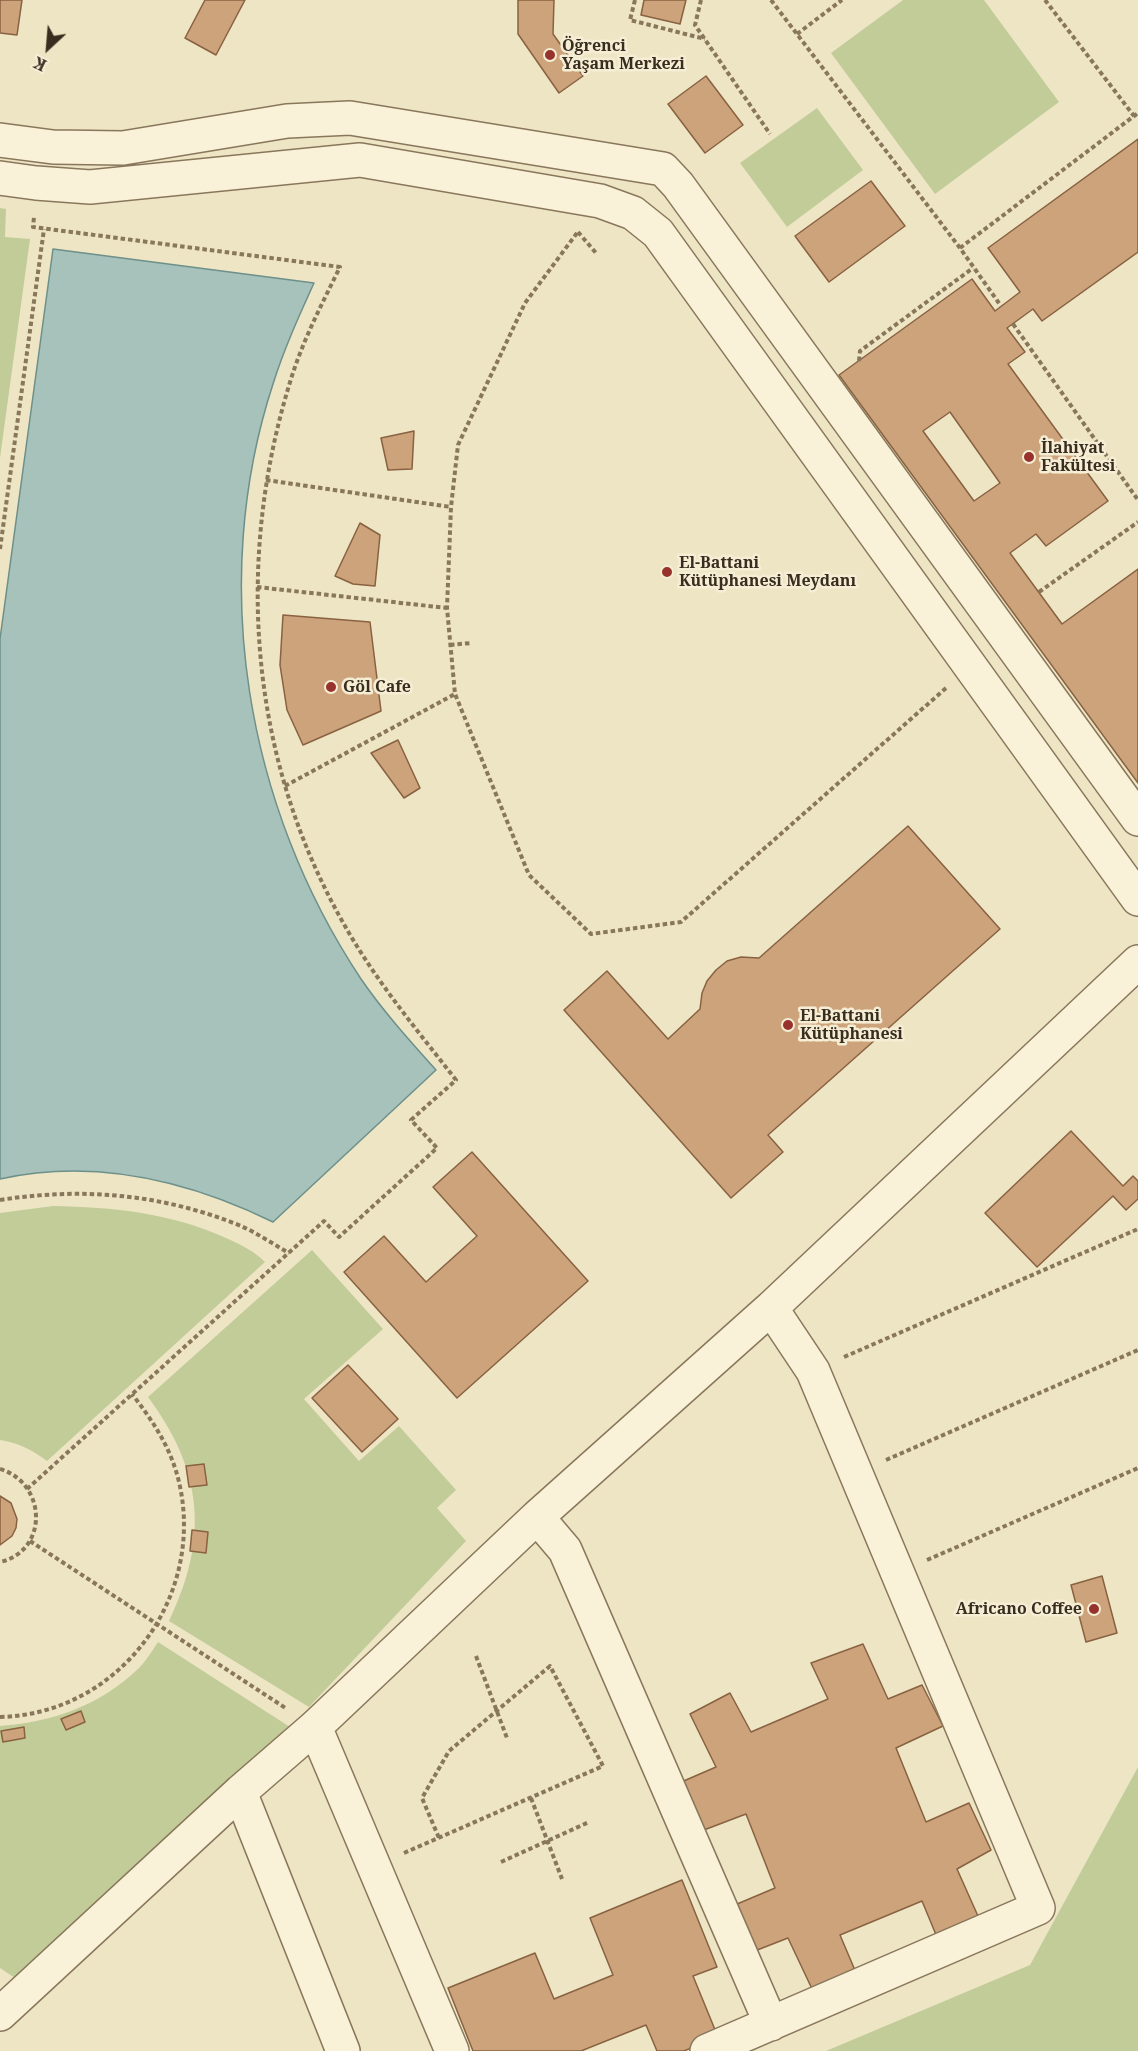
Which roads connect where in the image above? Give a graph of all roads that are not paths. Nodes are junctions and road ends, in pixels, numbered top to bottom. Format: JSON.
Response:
{"nodes":[{"id":1,"x":0,"y":141,"type":"edge"},
{"id":2,"x":0,"y":178,"type":"edge"},
{"id":3,"x":1138,"y":819,"type":"edge"},
{"id":4,"x":1138,"y":899,"type":"edge"},
{"id":5,"x":1138,"y":962,"type":"edge"},
{"id":6,"x":771,"y":1308,"type":"junction"},
{"id":7,"x":537,"y":1516,"type":"junction"},
{"id":8,"x":315,"y":1727,"type":"junction"},
{"id":9,"x":240,"y":1792,"type":"junction"},
{"id":10,"x":0,"y":2014,"type":"edge"},
{"id":11,"x":771,"y":2024,"type":"junction"},
{"id":12,"x":343,"y":2051,"type":"edge"},
{"id":13,"x":452,"y":2051,"type":"edge"},
{"id":14,"x":707,"y":2051,"type":"edge"}],
"edges":[{"from":1,"to":3,"type":"street"},
{"from":2,"to":4,"type":"street"},
{"from":5,"to":6,"type":"street"},
{"from":6,"to":7,"type":"street"},
{"from":6,"to":11,"type":"street"},
{"from":7,"to":8,"type":"street"},
{"from":7,"to":11,"type":"street"},
{"from":8,"to":9,"type":"street"},
{"from":8,"to":13,"type":"street"},
{"from":9,"to":10,"type":"street"},
{"from":9,"to":12,"type":"street"},
{"from":11,"to":14,"type":"street"}]}
